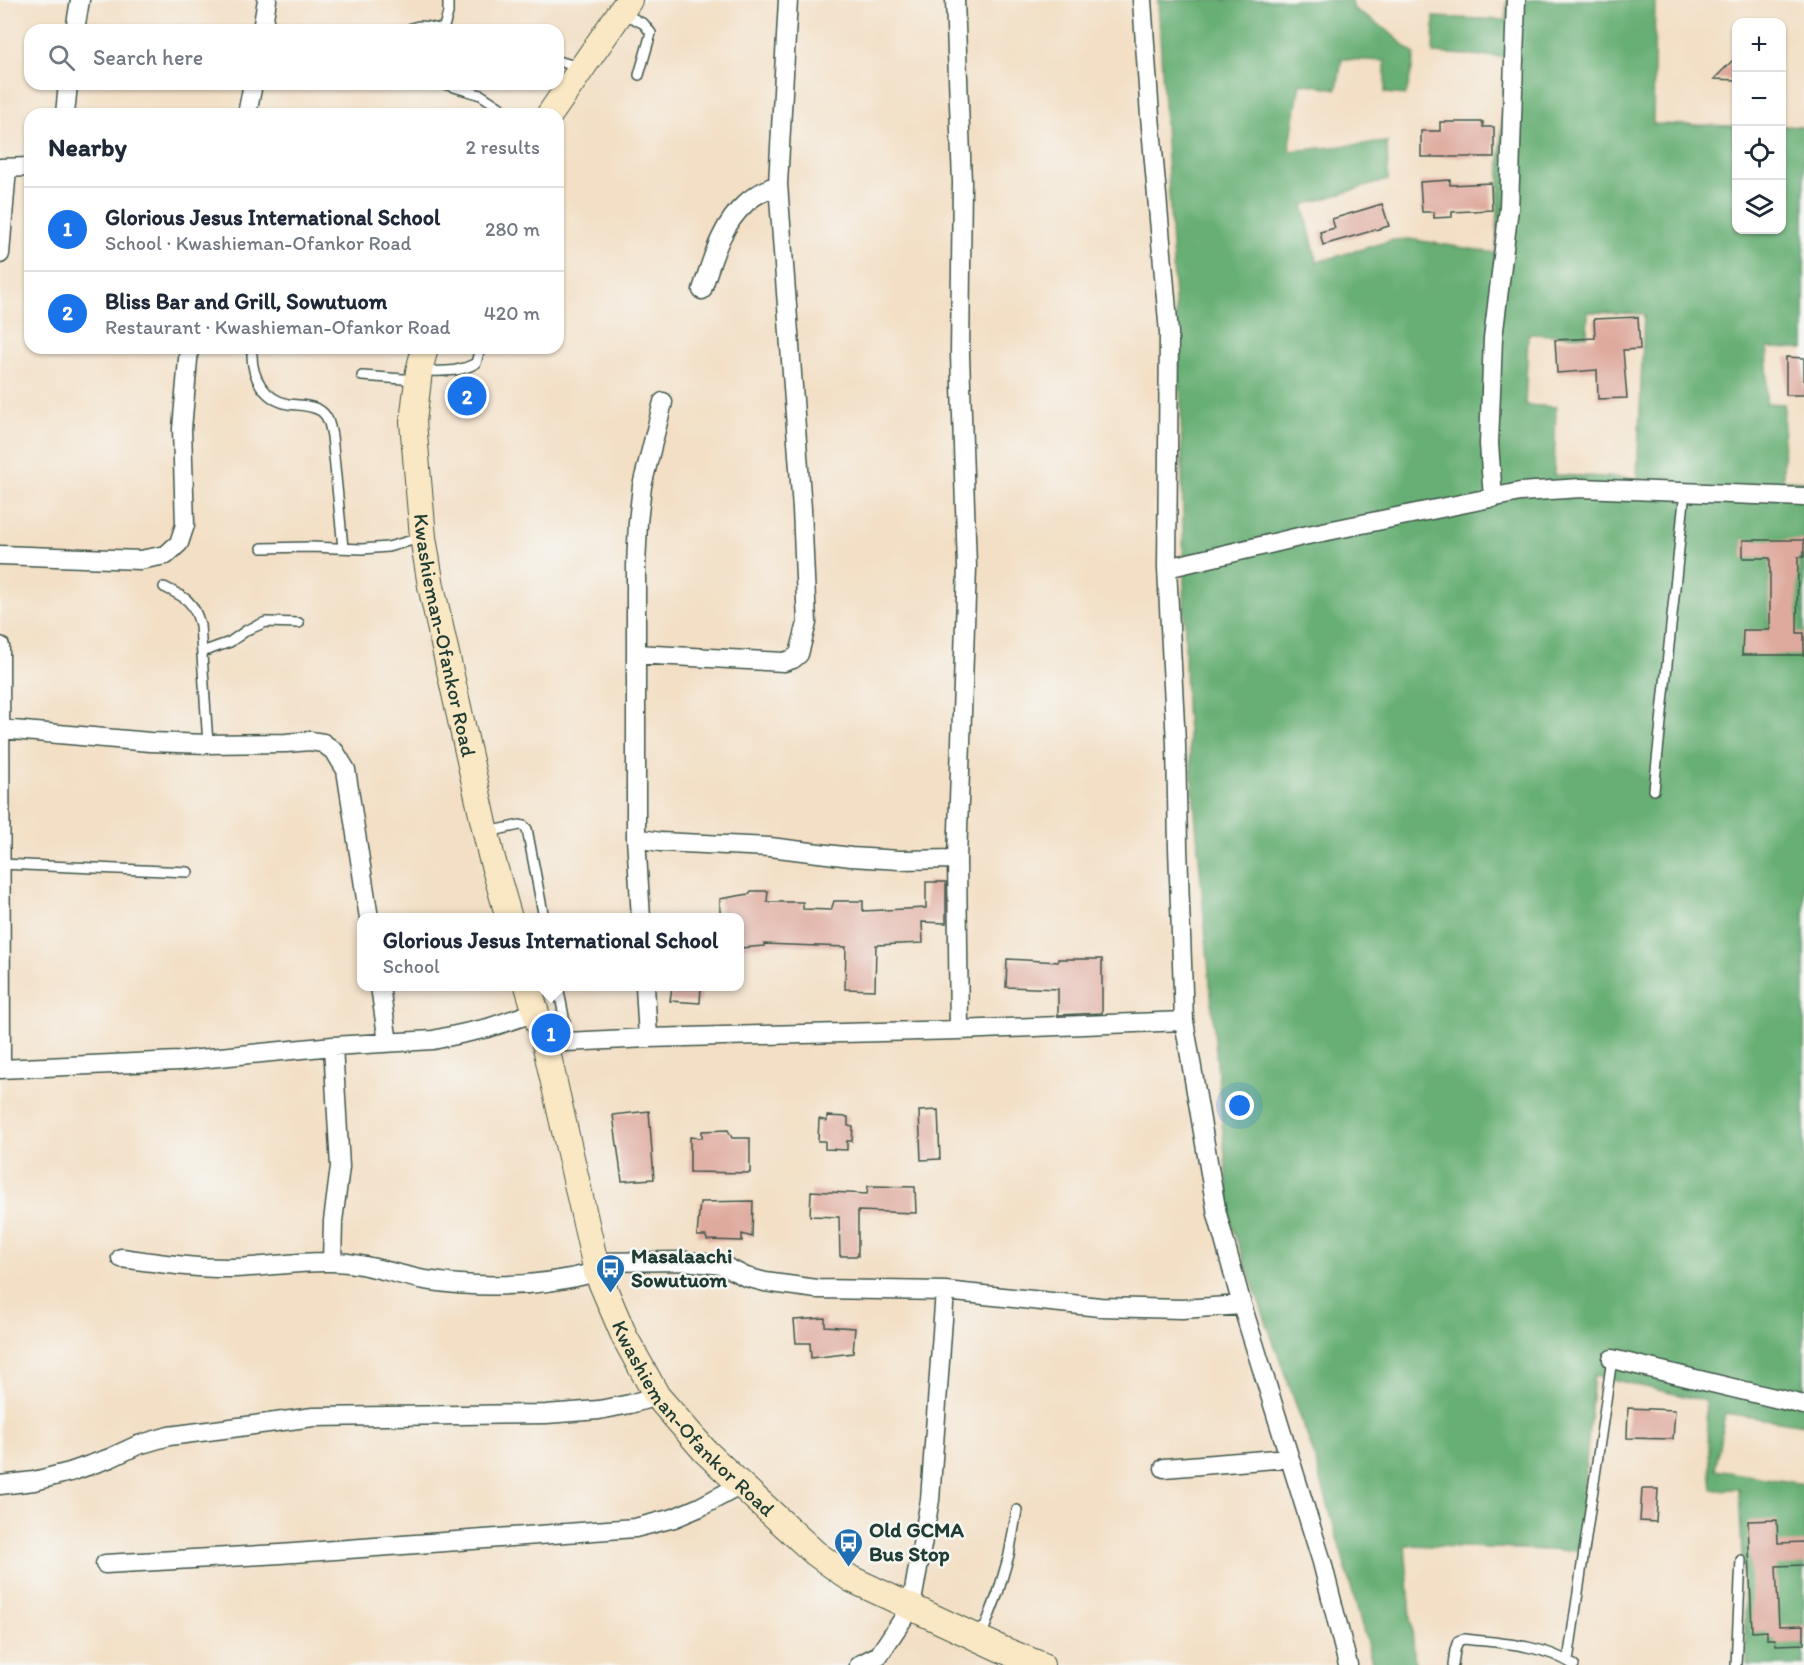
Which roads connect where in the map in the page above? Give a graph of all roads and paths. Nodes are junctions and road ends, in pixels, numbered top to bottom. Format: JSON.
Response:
{"nodes":[{"id":1,"x":80,"y":0,"type":"edge"},
{"id":2,"x":267,"y":0,"type":"edge"},
{"id":3,"x":448,"y":0,"type":"edge"},
{"id":4,"x":788,"y":0,"type":"edge"},
{"id":5,"x":955,"y":0,"type":"edge"},
{"id":6,"x":1142,"y":0,"type":"edge"},
{"id":7,"x":1516,"y":0,"type":"edge"},
{"id":8,"x":625,"y":6,"type":"edge"},
{"id":9,"x":76,"y":24,"type":"edge"},
{"id":10,"x":263,"y":24,"type":"edge"},
{"id":11,"x":445,"y":24,"type":"edge"},
{"id":12,"x":570,"y":64,"type":"edge"},
{"id":13,"x":639,"y":75,"type":"dead end"},
{"id":14,"x":564,"y":79,"type":"edge"},
{"id":15,"x":67,"y":90,"type":"edge"},
{"id":16,"x":252,"y":90,"type":"edge"},
{"id":17,"x":464,"y":90,"type":"edge"},
{"id":18,"x":483,"y":90,"type":"edge"},
{"id":19,"x":560,"y":90,"type":"edge"},
{"id":20,"x":481,"y":95,"type":"junction"},
{"id":21,"x":66,"y":108,"type":"edge"},
{"id":22,"x":248,"y":108,"type":"edge"},
{"id":23,"x":501,"y":108,"type":"edge"},
{"id":24,"x":552,"y":108,"type":"edge"},
{"id":25,"x":24,"y":167,"type":"edge"},
{"id":26,"x":4,"y":168,"type":"edge"},
{"id":27,"x":778,"y":184,"type":"junction"},
{"id":28,"x":0,"y":254,"type":"edge"},
{"id":29,"x":702,"y":290,"type":"dead end"},
{"id":30,"x":188,"y":354,"type":"edge"},
{"id":31,"x":478,"y":354,"type":"edge"},
{"id":32,"x":252,"y":355,"type":"dead end"},
{"id":33,"x":421,"y":366,"type":"edge"},
{"id":34,"x":362,"y":376,"type":"dead end"},
{"id":35,"x":663,"y":402,"type":"dead end"},
{"id":36,"x":1685,"y":491,"type":"junction"},
{"id":37,"x":1804,"y":497,"type":"edge"},
{"id":38,"x":1493,"y":498,"type":"junction"},
{"id":39,"x":423,"y":537,"type":"junction"},
{"id":40,"x":262,"y":548,"type":"dead end"},
{"id":41,"x":343,"y":548,"type":"junction"},
{"id":42,"x":0,"y":555,"type":"edge"},
{"id":43,"x":1167,"y":568,"type":"junction"},
{"id":44,"x":164,"y":587,"type":"dead end"},
{"id":45,"x":299,"y":623,"type":"dead end"},
{"id":46,"x":0,"y":646,"type":"edge"},
{"id":47,"x":201,"y":652,"type":"junction"},
{"id":48,"x":636,"y":654,"type":"junction"},
{"id":49,"x":2,"y":729,"type":"junction"},
{"id":50,"x":208,"y":744,"type":"junction"},
{"id":51,"x":1654,"y":790,"type":"dead end"},
{"id":52,"x":486,"y":832,"type":"junction"},
{"id":53,"x":636,"y":838,"type":"junction"},
{"id":54,"x":957,"y":859,"type":"junction"},
{"id":55,"x":1,"y":864,"type":"edge"},
{"id":56,"x":188,"y":872,"type":"dead end"},
{"id":57,"x":368,"y":913,"type":"edge"},
{"id":58,"x":508,"y":913,"type":"edge"},
{"id":59,"x":543,"y":913,"type":"edge"},
{"id":60,"x":641,"y":913,"type":"edge"},
{"id":61,"x":381,"y":991,"type":"edge"},
{"id":62,"x":529,"y":991,"type":"edge"},
{"id":63,"x":559,"y":991,"type":"edge"},
{"id":64,"x":645,"y":991,"type":"edge"},
{"id":65,"x":536,"y":1012,"type":"junction"},
{"id":66,"x":565,"y":1022,"type":"dead end"},
{"id":67,"x":1184,"y":1022,"type":"junction"},
{"id":68,"x":959,"y":1030,"type":"junction"},
{"id":69,"x":648,"y":1038,"type":"junction"},
{"id":70,"x":388,"y":1043,"type":"junction"},
{"id":71,"x":545,"y":1043,"type":"junction"},
{"id":72,"x":333,"y":1046,"type":"junction"},
{"id":73,"x":1,"y":1069,"type":"edge"},
{"id":74,"x":121,"y":1258,"type":"dead end"},
{"id":75,"x":332,"y":1262,"type":"junction"},
{"id":76,"x":596,"y":1267,"type":"junction"},
{"id":77,"x":945,"y":1291,"type":"junction"},
{"id":78,"x":1242,"y":1305,"type":"junction"},
{"id":79,"x":1612,"y":1359,"type":"joint"},
{"id":80,"x":657,"y":1396,"type":"junction"},
{"id":81,"x":1804,"y":1405,"type":"edge"},
{"id":82,"x":1289,"y":1458,"type":"junction"},
{"id":83,"x":1164,"y":1468,"type":"dead end"},
{"id":84,"x":0,"y":1485,"type":"edge"},
{"id":85,"x":741,"y":1485,"type":"junction"},
{"id":86,"x":1017,"y":1510,"type":"dead end"},
{"id":87,"x":1742,"y":1560,"type":"dead end"},
{"id":88,"x":105,"y":1564,"type":"dead end"},
{"id":89,"x":911,"y":1607,"type":"junction"},
{"id":90,"x":968,"y":1634,"type":"junction"},
{"id":91,"x":1571,"y":1663,"type":"edge"},
{"id":92,"x":859,"y":1665,"type":"edge"},
{"id":93,"x":1041,"y":1665,"type":"edge"},
{"id":94,"x":1348,"y":1665,"type":"edge"},
{"id":95,"x":1453,"y":1665,"type":"edge"},
{"id":96,"x":1736,"y":1665,"type":"edge"}],
"edges":[{"from":1,"to":9,"type":"street"},
{"from":2,"to":10,"type":"street"},
{"from":3,"to":11,"type":"lane"},
{"from":4,"to":27,"type":"street"},
{"from":5,"to":54,"type":"street"},
{"from":6,"to":43,"type":"street"},
{"from":7,"to":38,"type":"street"},
{"from":8,"to":12,"type":"main road"},
{"from":8,"to":13,"type":"lane"},
{"from":12,"to":14,"type":"main road"},
{"from":15,"to":21,"type":"street"},
{"from":16,"to":22,"type":"street"},
{"from":17,"to":20,"type":"lane"},
{"from":18,"to":20,"type":"lane"},
{"from":19,"to":24,"type":"main road"},
{"from":20,"to":23,"type":"lane"},
{"from":25,"to":26,"type":"street"},
{"from":26,"to":28,"type":"street"},
{"from":27,"to":29,"type":"street"},
{"from":27,"to":48,"type":"street"},
{"from":30,"to":42,"type":"street"},
{"from":31,"to":33,"type":"lane"},
{"from":32,"to":41,"type":"lane"},
{"from":33,"to":34,"type":"lane"},
{"from":33,"to":39,"type":"main road","name":"Kwashieman-Ofankor Road"},
{"from":35,"to":48,"type":"street"},
{"from":36,"to":37,"type":"street"},
{"from":36,"to":38,"type":"street"},
{"from":36,"to":51,"type":"lane"},
{"from":38,"to":43,"type":"street"},
{"from":39,"to":41,"type":"lane"},
{"from":39,"to":52,"type":"main road","name":"Kwashieman-Ofankor Road"},
{"from":40,"to":41,"type":"lane"},
{"from":43,"to":67,"type":"street"},
{"from":44,"to":47,"type":"lane"},
{"from":45,"to":47,"type":"lane"},
{"from":46,"to":49,"type":"street"},
{"from":47,"to":50,"type":"lane"},
{"from":48,"to":53,"type":"street"},
{"from":49,"to":50,"type":"street"},
{"from":49,"to":55,"type":"street"},
{"from":50,"to":57,"type":"street"},
{"from":52,"to":58,"type":"main road","name":"Kwashieman-Ofankor Road"},
{"from":52,"to":59,"type":"lane"},
{"from":53,"to":54,"type":"street"},
{"from":53,"to":60,"type":"street"},
{"from":54,"to":68,"type":"street"},
{"from":55,"to":56,"type":"lane"},
{"from":55,"to":73,"type":"street"},
{"from":61,"to":70,"type":"street"},
{"from":62,"to":65,"type":"main road","name":"Kwashieman-Ofankor Road"},
{"from":63,"to":66,"type":"lane"},
{"from":64,"to":69,"type":"street"},
{"from":65,"to":70,"type":"street"},
{"from":65,"to":71,"type":"main road","name":"Kwashieman-Ofankor Road"},
{"from":67,"to":68,"type":"street"},
{"from":67,"to":78,"type":"street"},
{"from":68,"to":69,"type":"street"},
{"from":69,"to":71,"type":"street"},
{"from":70,"to":72,"type":"street"},
{"from":71,"to":76,"type":"main road","name":"Kwashieman-Ofankor Road"},
{"from":72,"to":73,"type":"street"},
{"from":72,"to":75,"type":"street"},
{"from":74,"to":75,"type":"street"},
{"from":75,"to":76,"type":"street"},
{"from":76,"to":77,"type":"street"},
{"from":76,"to":80,"type":"main road","name":"Kwashieman-Ofankor Road"},
{"from":77,"to":78,"type":"street"},
{"from":77,"to":89,"type":"street"},
{"from":78,"to":82,"type":"street"},
{"from":79,"to":81,"type":"street"},
{"from":79,"to":91,"type":"lane"},
{"from":80,"to":84,"type":"street"},
{"from":80,"to":85,"type":"main road","name":"Kwashieman-Ofankor Road"},
{"from":82,"to":83,"type":"street"},
{"from":82,"to":94,"type":"street"},
{"from":85,"to":88,"type":"street"},
{"from":85,"to":89,"type":"main road","name":"Kwashieman-Ofankor Road"},
{"from":86,"to":90,"type":"lane"},
{"from":87,"to":96,"type":"lane"},
{"from":89,"to":90,"type":"main road","name":"Kwashieman-Ofankor Road"},
{"from":89,"to":92,"type":"street"},
{"from":90,"to":93,"type":"main road","name":"Kwashieman-Ofankor Road"},
{"from":91,"to":95,"type":"lane"}]}
